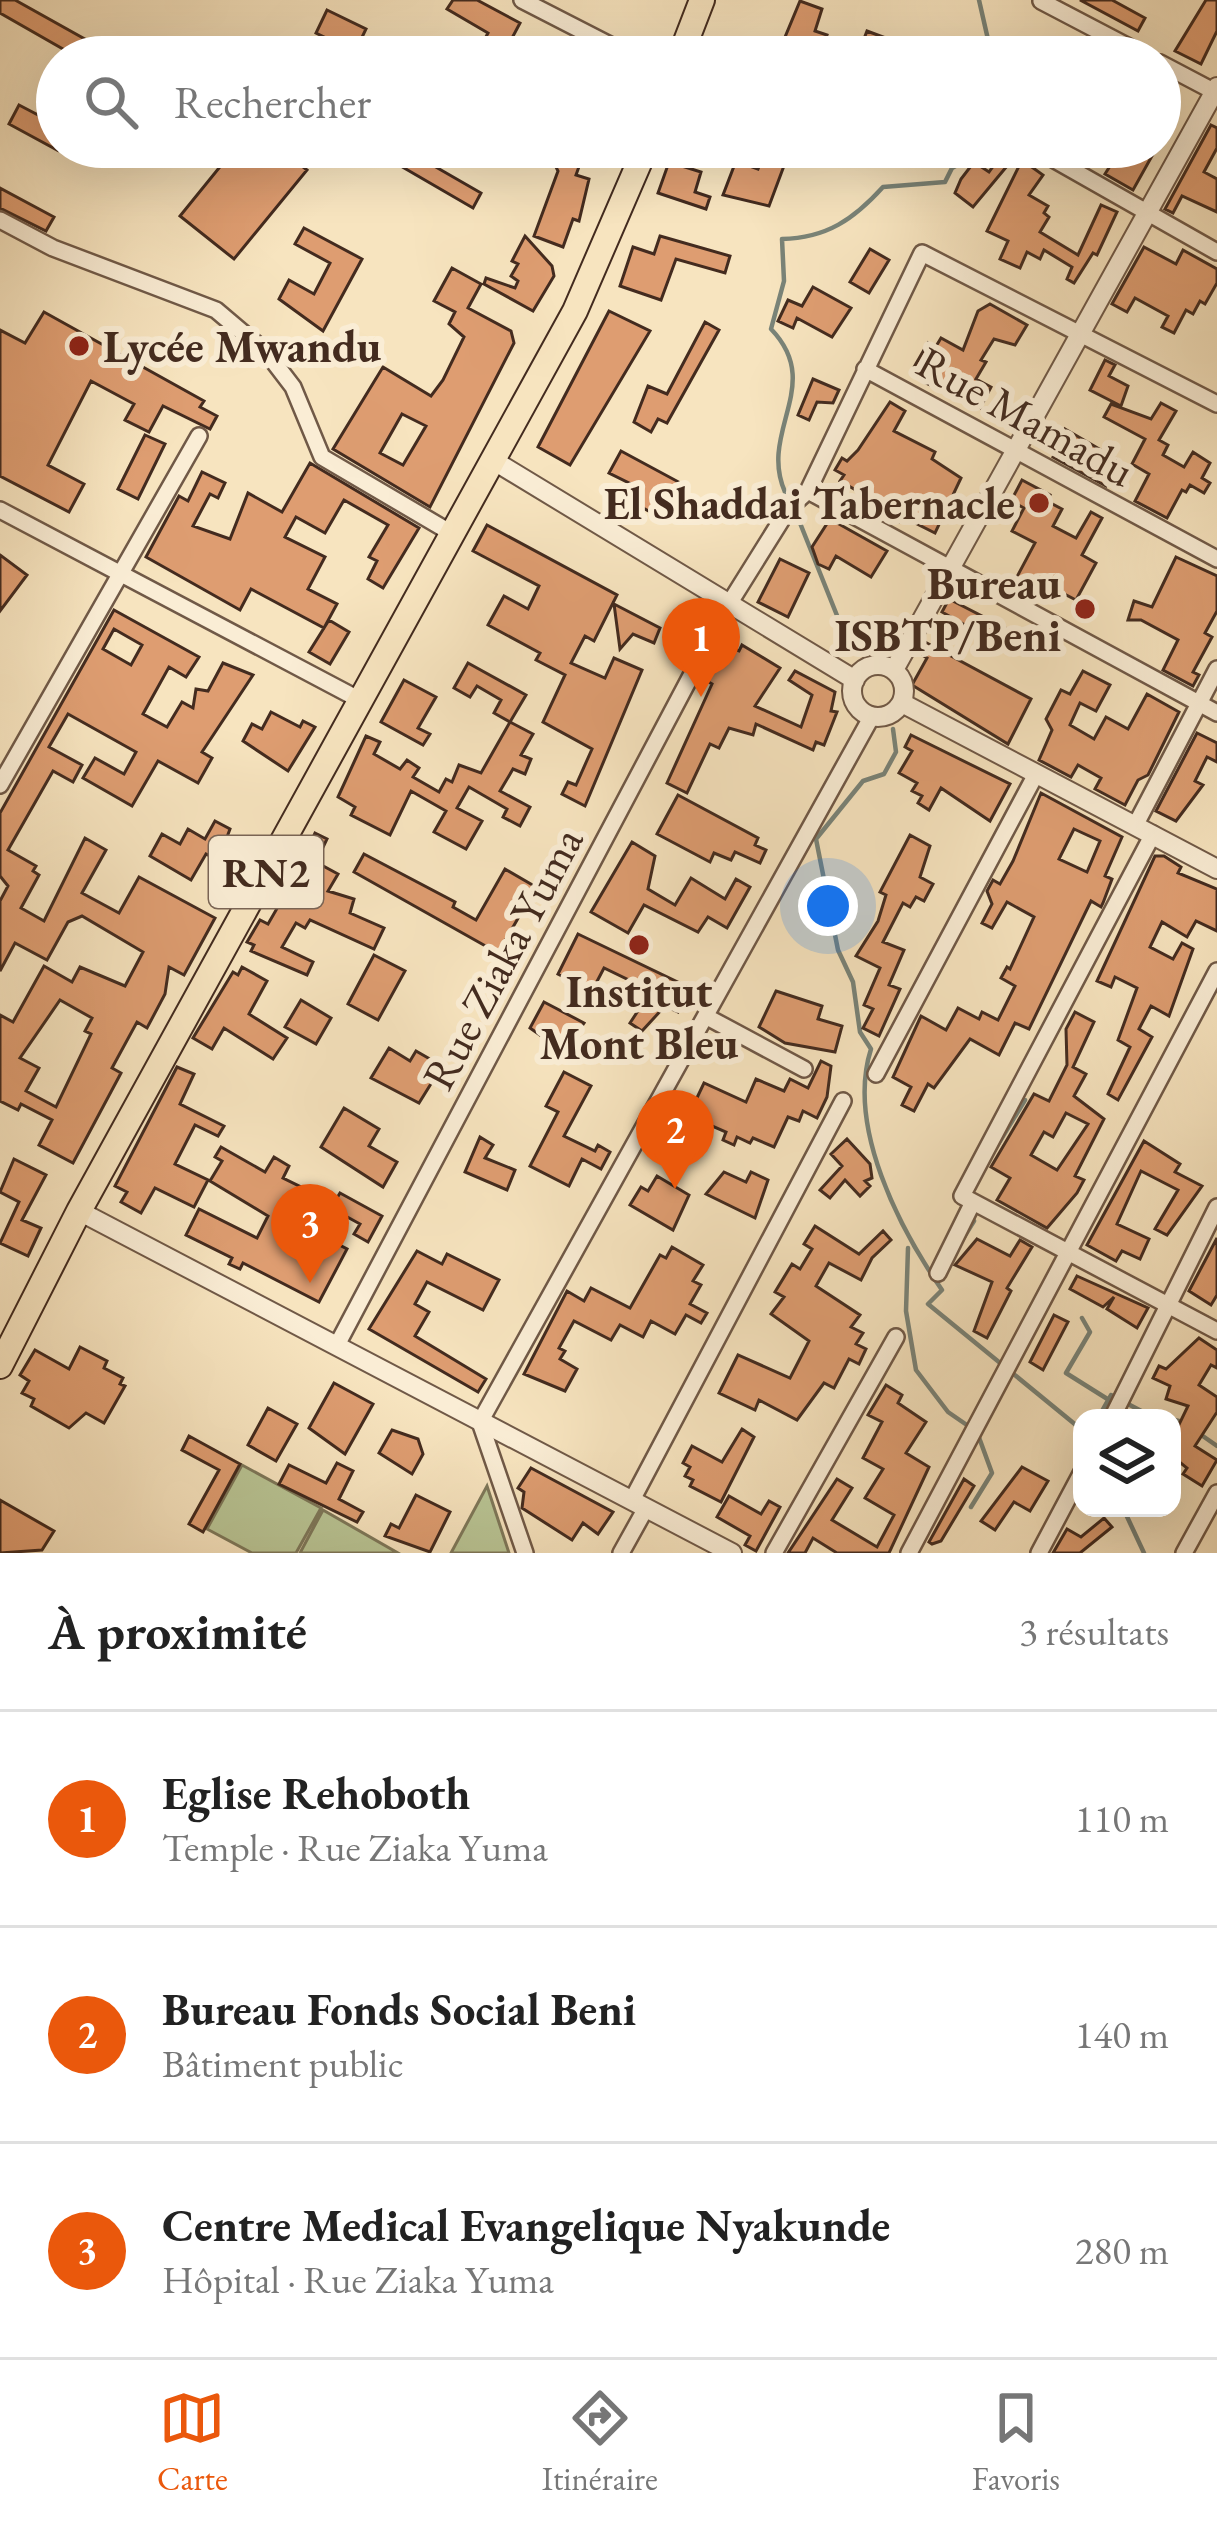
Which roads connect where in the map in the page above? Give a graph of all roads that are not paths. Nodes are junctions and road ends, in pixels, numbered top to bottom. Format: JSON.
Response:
{"nodes":[{"id":1,"x":522,"y":0,"type":"edge"},
{"id":2,"x":702,"y":0,"type":"edge"},
{"id":3,"x":1041,"y":1,"type":"edge"},
{"id":4,"x":592,"y":36,"type":"edge"},
{"id":5,"x":688,"y":36,"type":"edge"},
{"id":6,"x":1108,"y":36,"type":"edge"},
{"id":7,"x":1181,"y":74,"type":"edge"},
{"id":8,"x":1216,"y":91,"type":"edge"},
{"id":9,"x":1181,"y":152,"type":"edge"},
{"id":10,"x":637,"y":168,"type":"edge"},
{"id":11,"x":1069,"y":168,"type":"edge"},
{"id":12,"x":1172,"y":168,"type":"edge"},
{"id":13,"x":1147,"y":212,"type":"junction"},
{"id":14,"x":0,"y":220,"type":"edge"},
{"id":15,"x":1217,"y":252,"type":"edge"},
{"id":16,"x":1079,"y":330,"type":"junction"},
{"id":17,"x":865,"y":369,"type":"junction"},
{"id":18,"x":1217,"y":404,"type":"edge"},
{"id":19,"x":199,"y":436,"type":"dead end"},
{"id":20,"x":1012,"y":453,"type":"junction"},
{"id":21,"x":491,"y":459,"type":"junction"},
{"id":22,"x":799,"y":500,"type":"junction"},
{"id":23,"x":0,"y":510,"type":"edge"},
{"id":24,"x":453,"y":534,"type":"junction"},
{"id":25,"x":1217,"y":559,"type":"edge"},
{"id":26,"x":949,"y":571,"type":"junction"},
{"id":27,"x":120,"y":574,"type":"junction"},
{"id":28,"x":730,"y":604,"type":"junction"},
{"id":29,"x":1217,"y":669,"type":"edge"},
{"id":30,"x":894,"y":670,"type":"junction"},
{"id":31,"x":855,"y":680,"type":"junction"},
{"id":32,"x":360,"y":700,"type":"junction"},
{"id":33,"x":902,"y":703,"type":"junction"},
{"id":34,"x":1200,"y":704,"type":"junction"},
{"id":35,"x":1217,"y":713,"type":"edge"},
{"id":36,"x":872,"y":716,"type":"junction"},
{"id":37,"x":1035,"y":776,"type":"junction"},
{"id":38,"x":0,"y":785,"type":"edge"},
{"id":39,"x":1144,"y":830,"type":"junction"},
{"id":40,"x":1217,"y":869,"type":"edge"},
{"id":41,"x":1217,"y":970,"type":"edge"},
{"id":42,"x":707,"y":1017,"type":"junction"},
{"id":43,"x":804,"y":1069,"type":"dead end"},
{"id":44,"x":876,"y":1073,"type":"dead end"},
{"id":45,"x":843,"y":1101,"type":"dead end"},
{"id":46,"x":972,"y":1204,"type":"junction"},
{"id":47,"x":1217,"y":1207,"type":"edge"},
{"id":48,"x":79,"y":1211,"type":"junction"},
{"id":49,"x":1070,"y":1251,"type":"junction"},
{"id":50,"x":938,"y":1273,"type":"dead end"},
{"id":51,"x":1165,"y":1303,"type":"junction"},
{"id":52,"x":1217,"y":1331,"type":"edge"},
{"id":53,"x":896,"y":1337,"type":"dead end"},
{"id":54,"x":338,"y":1346,"type":"junction"},
{"id":55,"x":2,"y":1358,"type":"edge"},
{"id":56,"x":1116,"y":1409,"type":"edge"},
{"id":57,"x":480,"y":1422,"type":"junction"},
{"id":58,"x":1073,"y":1489,"type":"edge"},
{"id":59,"x":1217,"y":1493,"type":"edge"},
{"id":60,"x":639,"y":1504,"type":"junction"},
{"id":61,"x":525,"y":1553,"type":"edge"},
{"id":62,"x":621,"y":1553,"type":"edge"},
{"id":63,"x":732,"y":1553,"type":"edge"},
{"id":64,"x":775,"y":1553,"type":"edge"},
{"id":65,"x":909,"y":1553,"type":"edge"},
{"id":66,"x":1039,"y":1553,"type":"edge"},
{"id":67,"x":1184,"y":1553,"type":"edge"}],
"edges":[{"from":1,"to":4,"type":"street"},
{"from":2,"to":5,"type":"highway"},
{"from":3,"to":6,"type":"street"},
{"from":7,"to":8,"type":"street"},
{"from":8,"to":9,"type":"street"},
{"from":10,"to":21,"type":"highway","number":"RN2"},
{"from":11,"to":13,"type":"street"},
{"from":12,"to":13,"type":"street"},
{"from":13,"to":15,"type":"street"},
{"from":13,"to":16,"type":"street"},
{"from":14,"to":24,"type":"street"},
{"from":16,"to":17,"type":"street","name":"Rue Ziaka Yuma"},
{"from":16,"to":18,"type":"street"},
{"from":16,"to":20,"type":"street"},
{"from":17,"to":20,"type":"street","name":"Rue Mamadu"},
{"from":17,"to":22,"type":"street","name":"Rue Ziaka Yuma"},
{"from":19,"to":27,"type":"street"},
{"from":20,"to":25,"type":"street","name":"Rue Mamadu"},
{"from":20,"to":26,"type":"street"},
{"from":21,"to":24,"type":"highway","number":"RN2"},
{"from":21,"to":28,"type":"street"},
{"from":22,"to":26,"type":"street"},
{"from":22,"to":28,"type":"street","name":"Rue Ziaka Yuma"},
{"from":23,"to":27,"type":"street"},
{"from":24,"to":32,"type":"highway","number":"RN2"},
{"from":26,"to":30,"type":"street"},
{"from":26,"to":34,"type":"street"},
{"from":27,"to":32,"type":"street"},
{"from":27,"to":38,"type":"street"},
{"from":28,"to":31,"type":"street"},
{"from":28,"to":54,"type":"street","name":"Rue Ziaka Yuma"},
{"from":29,"to":34,"type":"street"},
{"from":30,"to":31,"type":"street"},
{"from":30,"to":33,"type":"street"},
{"from":31,"to":36,"type":"street"},
{"from":32,"to":48,"type":"highway","number":"RN2"},
{"from":33,"to":36,"type":"street"},
{"from":33,"to":37,"type":"street"},
{"from":34,"to":35,"type":"street"},
{"from":34,"to":39,"type":"street"},
{"from":36,"to":42,"type":"street"},
{"from":37,"to":39,"type":"street"},
{"from":37,"to":44,"type":"street"},
{"from":39,"to":40,"type":"street"},
{"from":39,"to":46,"type":"street"},
{"from":41,"to":49,"type":"street"},
{"from":42,"to":43,"type":"street"},
{"from":42,"to":57,"type":"street"},
{"from":45,"to":60,"type":"street"},
{"from":46,"to":49,"type":"street"},
{"from":46,"to":50,"type":"street"},
{"from":47,"to":51,"type":"street"},
{"from":48,"to":54,"type":"street"},
{"from":48,"to":55,"type":"highway","number":"RN2"},
{"from":49,"to":51,"type":"street"},
{"from":49,"to":65,"type":"street"},
{"from":51,"to":52,"type":"street"},
{"from":51,"to":56,"type":"street"},
{"from":53,"to":64,"type":"street"},
{"from":54,"to":57,"type":"street"},
{"from":57,"to":60,"type":"street"},
{"from":57,"to":61,"type":"street"},
{"from":58,"to":66,"type":"street"},
{"from":59,"to":67,"type":"street"},
{"from":60,"to":62,"type":"street"},
{"from":60,"to":63,"type":"street"}]}
